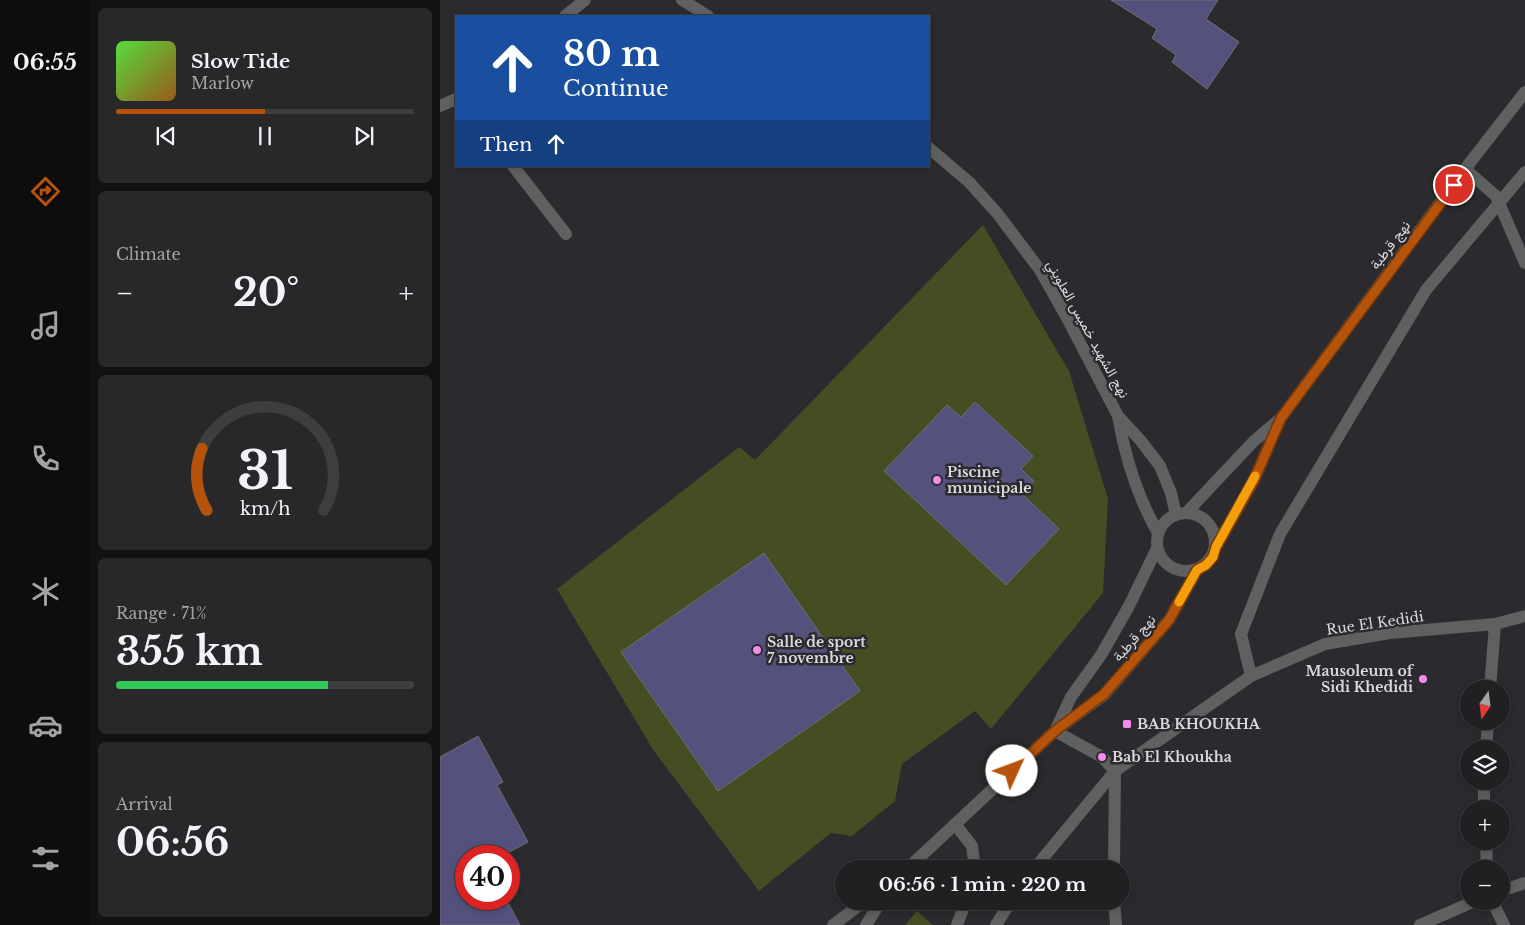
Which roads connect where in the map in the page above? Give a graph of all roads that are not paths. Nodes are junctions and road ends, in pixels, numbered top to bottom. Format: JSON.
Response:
{"nodes":[{"id":1,"x":585,"y":0,"type":"edge"},
{"id":2,"x":682,"y":0,"type":"edge"},
{"id":3,"x":566,"y":15,"type":"edge"},
{"id":4,"x":706,"y":15,"type":"edge"},
{"id":5,"x":1525,"y":92,"type":"edge"},
{"id":6,"x":455,"y":99,"type":"edge"},
{"id":7,"x":440,"y":106,"type":"edge"},
{"id":8,"x":930,"y":149,"type":"edge"},
{"id":9,"x":513,"y":167,"type":"edge"},
{"id":10,"x":1465,"y":169,"type":"junction"},
{"id":11,"x":1525,"y":172,"type":"edge"},
{"id":12,"x":1500,"y":204,"type":"junction"},
{"id":13,"x":566,"y":234,"type":"dead end"},
{"id":14,"x":1525,"y":263,"type":"edge"},
{"id":15,"x":1118,"y":416,"type":"junction"},
{"id":16,"x":1281,"y":418,"type":"junction"},
{"id":17,"x":1181,"y":514,"type":"junction"},
{"id":18,"x":1158,"y":533,"type":"junction"},
{"id":19,"x":1216,"y":547,"type":"junction"},
{"id":20,"x":1157,"y":548,"type":"junction"},
{"id":21,"x":1197,"y":570,"type":"junction"},
{"id":22,"x":1525,"y":616,"type":"edge"},
{"id":23,"x":1495,"y":624,"type":"junction"},
{"id":24,"x":1251,"y":676,"type":"junction"},
{"id":25,"x":1491,"y":680,"type":"edge"},
{"id":26,"x":1055,"y":731,"type":"junction"},
{"id":27,"x":1115,"y":772,"type":"junction"},
{"id":28,"x":955,"y":824,"type":"junction"},
{"id":29,"x":917,"y":860,"type":"edge"},
{"id":30,"x":974,"y":860,"type":"edge"},
{"id":31,"x":1042,"y":860,"type":"edge"},
{"id":32,"x":1114,"y":860,"type":"edge"},
{"id":33,"x":1525,"y":883,"type":"edge"},
{"id":34,"x":1510,"y":888,"type":"edge"},
{"id":35,"x":1460,"y":908,"type":"edge"},
{"id":36,"x":853,"y":910,"type":"edge"},
{"id":37,"x":875,"y":910,"type":"edge"},
{"id":38,"x":963,"y":910,"type":"edge"},
{"id":39,"x":1005,"y":910,"type":"edge"},
{"id":40,"x":1115,"y":910,"type":"edge"},
{"id":41,"x":1496,"y":910,"type":"edge"},
{"id":42,"x":833,"y":925,"type":"edge"},
{"id":43,"x":866,"y":925,"type":"edge"},
{"id":44,"x":957,"y":925,"type":"edge"},
{"id":45,"x":996,"y":925,"type":"edge"},
{"id":46,"x":1116,"y":925,"type":"edge"},
{"id":47,"x":1420,"y":925,"type":"edge"},
{"id":48,"x":1504,"y":925,"type":"edge"}],
"edges":[{"from":1,"to":3,"type":"street"},
{"from":2,"to":4,"type":"street"},
{"from":5,"to":10,"type":"street","name":"نهج قرطبة"},
{"from":6,"to":7,"type":"street"},
{"from":8,"to":15,"type":"street","name":"نهج الشهيد خميس العلويني"},
{"from":9,"to":13,"type":"street"},
{"from":10,"to":12,"type":"street"},
{"from":10,"to":16,"type":"street","name":"نهج قرطبة"},
{"from":11,"to":12,"type":"street"},
{"from":12,"to":14,"type":"street"},
{"from":12,"to":24,"type":"street"},
{"from":15,"to":17,"type":"street","name":"نهج الشهيد خميس العلويني"},
{"from":15,"to":18,"type":"street","name":"نهج الشهيد خميس العلويني"},
{"from":16,"to":17,"type":"street","name":"نهج قرطبة"},
{"from":16,"to":19,"type":"street","name":"نهج قرطبة"},
{"from":17,"to":18,"type":"street"},
{"from":17,"to":19,"type":"street"},
{"from":18,"to":20,"type":"street"},
{"from":19,"to":21,"type":"street"},
{"from":20,"to":21,"type":"street"},
{"from":20,"to":26,"type":"street","name":"نهج قرطبة"},
{"from":21,"to":26,"type":"street","name":"نهج قرطبة"},
{"from":22,"to":23,"type":"street","name":"Rue El Kedidi"},
{"from":23,"to":24,"type":"street","name":"Rue El Kedidi"},
{"from":23,"to":25,"type":"street"},
{"from":24,"to":27,"type":"street","name":"Rue El Kedidi"},
{"from":26,"to":27,"type":"street"},
{"from":26,"to":28,"type":"street","name":"نهج قرطبة"},
{"from":27,"to":31,"type":"street","name":"Rue El Kedidi"},
{"from":27,"to":32,"type":"street"},
{"from":28,"to":29,"type":"street","name":"نهج قرطبة"},
{"from":28,"to":30,"type":"street"},
{"from":33,"to":34,"type":"street"},
{"from":35,"to":47,"type":"street"},
{"from":36,"to":42,"type":"street"},
{"from":37,"to":43,"type":"street"},
{"from":38,"to":44,"type":"street"},
{"from":39,"to":45,"type":"street"},
{"from":40,"to":46,"type":"street"},
{"from":41,"to":48,"type":"street"}]}
